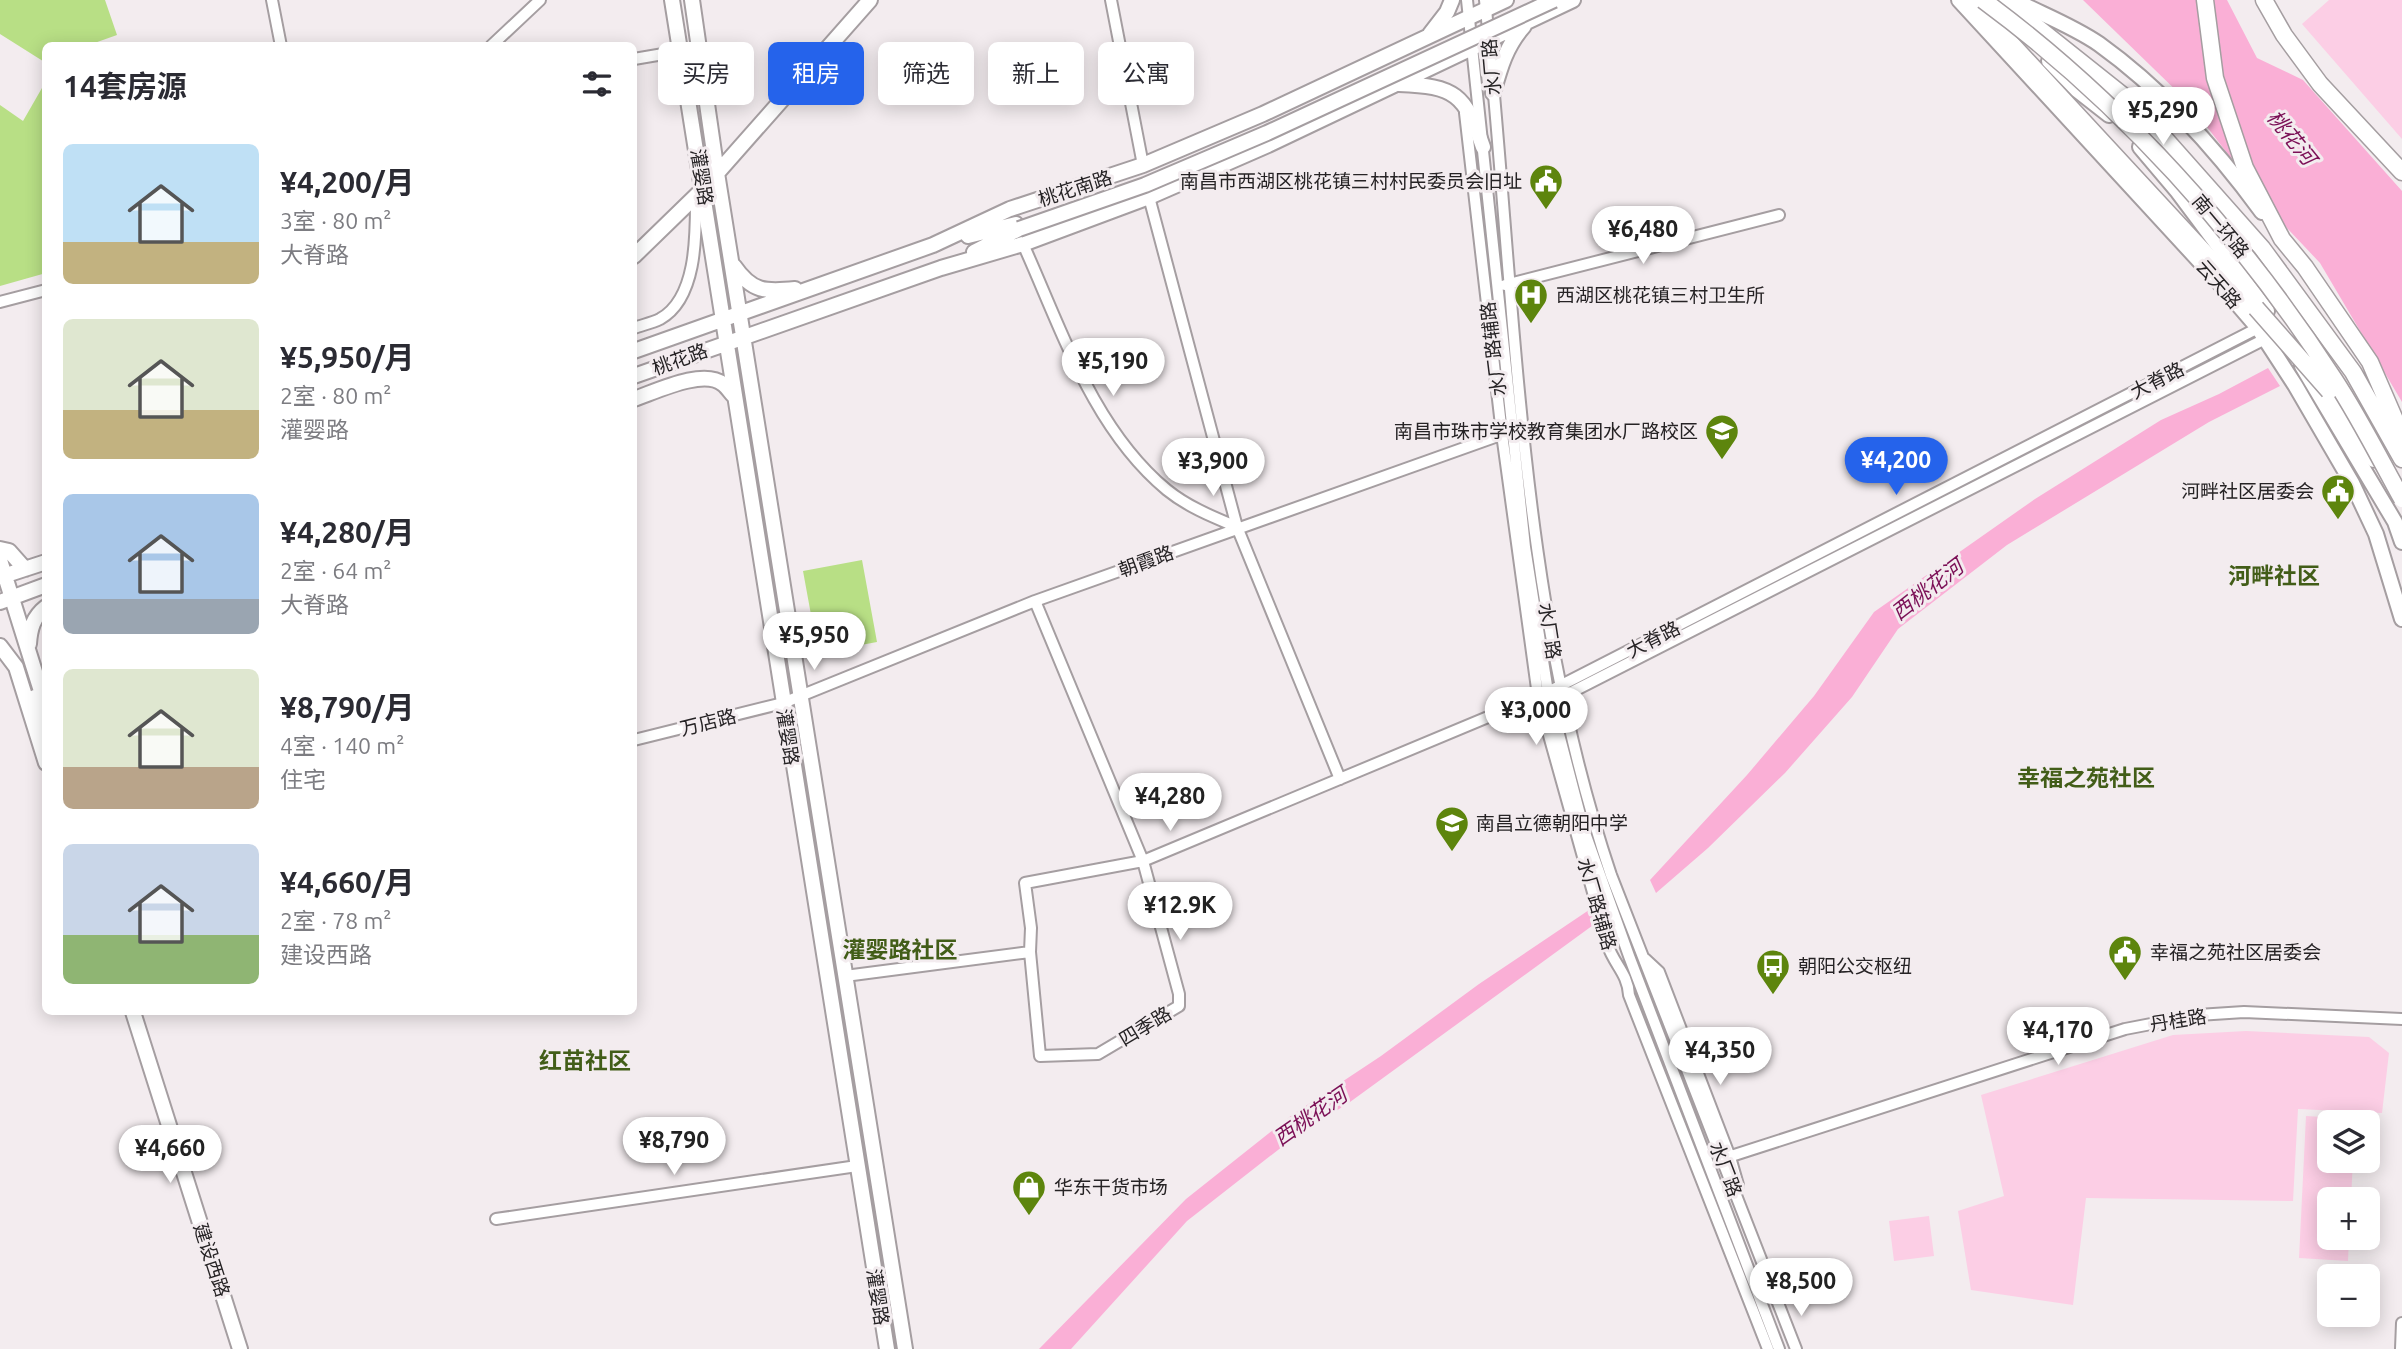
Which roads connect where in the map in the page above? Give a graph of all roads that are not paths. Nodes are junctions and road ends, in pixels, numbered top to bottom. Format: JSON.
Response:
{"nodes":[{"id":1,"x":272,"y":0,"type":"edge"},
{"id":2,"x":540,"y":0,"type":"edge"},
{"id":3,"x":672,"y":0,"type":"edge"},
{"id":4,"x":692,"y":0,"type":"edge"},
{"id":5,"x":870,"y":0,"type":"edge"},
{"id":6,"x":1111,"y":0,"type":"edge"},
{"id":7,"x":1452,"y":0,"type":"edge"},
{"id":8,"x":1467,"y":0,"type":"edge"},
{"id":9,"x":1506,"y":0,"type":"edge"},
{"id":10,"x":1543,"y":0,"type":"edge"},
{"id":11,"x":1554,"y":0,"type":"edge"},
{"id":12,"x":1573,"y":0,"type":"edge"},
{"id":13,"x":1959,"y":0,"type":"edge"},
{"id":14,"x":1967,"y":0,"type":"edge"},
{"id":15,"x":1983,"y":0,"type":"edge"},
{"id":16,"x":1989,"y":0,"type":"edge"},
{"id":17,"x":2003,"y":0,"type":"edge"},
{"id":18,"x":2014,"y":0,"type":"edge"},
{"id":19,"x":2205,"y":0,"type":"edge"},
{"id":20,"x":2264,"y":0,"type":"edge"},
{"id":21,"x":1486,"y":5,"type":"edge"},
{"id":22,"x":1469,"y":18,"type":"junction"},
{"id":23,"x":1529,"y":21,"type":"junction"},
{"id":24,"x":1426,"y":38,"type":"junction"},
{"id":25,"x":1489,"y":40,"type":"junction"},
{"id":26,"x":280,"y":42,"type":"edge"},
{"id":27,"x":495,"y":42,"type":"edge"},
{"id":28,"x":679,"y":42,"type":"edge"},
{"id":29,"x":1472,"y":48,"type":"junction"},
{"id":30,"x":658,"y":55,"type":"edge"},
{"id":31,"x":637,"y":58,"type":"edge"},
{"id":32,"x":1397,"y":83,"type":"junction"},
{"id":33,"x":1493,"y":93,"type":"junction"},
{"id":34,"x":1464,"y":103,"type":"junction"},
{"id":35,"x":688,"y":105,"type":"edge"},
{"id":36,"x":1483,"y":147,"type":"junction"},
{"id":37,"x":1143,"y":165,"type":"junction"},
{"id":38,"x":2402,"y":172,"type":"edge"},
{"id":39,"x":717,"y":173,"type":"junction"},
{"id":40,"x":700,"y":192,"type":"junction"},
{"id":41,"x":1149,"y":197,"type":"junction"},
{"id":42,"x":1779,"y":215,"type":"dead end"},
{"id":43,"x":1018,"y":226,"type":"junction"},
{"id":44,"x":2282,"y":239,"type":"junction"},
{"id":45,"x":1023,"y":244,"type":"junction"},
{"id":46,"x":933,"y":245,"type":"junction"},
{"id":47,"x":637,"y":253,"type":"edge"},
{"id":48,"x":731,"y":262,"type":"junction"},
{"id":49,"x":941,"y":268,"type":"junction"},
{"id":50,"x":1507,"y":285,"type":"junction"},
{"id":51,"x":817,"y":286,"type":"junction"},
{"id":52,"x":42,"y":291,"type":"edge"},
{"id":53,"x":0,"y":302,"type":"edge"},
{"id":54,"x":739,"y":313,"type":"junction"},
{"id":55,"x":723,"y":319,"type":"junction"},
{"id":56,"x":637,"y":327,"type":"edge"},
{"id":57,"x":743,"y":337,"type":"junction"},
{"id":58,"x":2264,"y":339,"type":"junction"},
{"id":59,"x":727,"y":343,"type":"junction"},
{"id":60,"x":637,"y":350,"type":"edge"},
{"id":61,"x":637,"y":375,"type":"edge"},
{"id":62,"x":735,"y":397,"type":"junction"},
{"id":63,"x":637,"y":398,"type":"edge"},
{"id":64,"x":1513,"y":430,"type":"junction"},
{"id":65,"x":2402,"y":436,"type":"edge"},
{"id":66,"x":2402,"y":459,"type":"edge"},
{"id":67,"x":2402,"y":500,"type":"edge"},
{"id":68,"x":1237,"y":527,"type":"junction"},
{"id":69,"x":2402,"y":542,"type":"edge"},
{"id":70,"x":0,"y":549,"type":"edge"},
{"id":71,"x":0,"y":560,"type":"edge"},
{"id":72,"x":42,"y":563,"type":"edge"},
{"id":73,"x":24,"y":569,"type":"junction"},
{"id":74,"x":42,"y":570,"type":"edge"},
{"id":75,"x":2,"y":581,"type":"edge"},
{"id":76,"x":42,"y":586,"type":"edge"},
{"id":77,"x":5,"y":600,"type":"edge"},
{"id":78,"x":1035,"y":601,"type":"junction"},
{"id":79,"x":42,"y":610,"type":"edge"},
{"id":80,"x":2402,"y":619,"type":"edge"},
{"id":81,"x":0,"y":646,"type":"edge"},
{"id":82,"x":29,"y":652,"type":"junction"},
{"id":83,"x":1561,"y":692,"type":"junction"},
{"id":84,"x":42,"y":694,"type":"edge"},
{"id":85,"x":800,"y":696,"type":"junction"},
{"id":86,"x":1546,"y":697,"type":"junction"},
{"id":87,"x":783,"y":703,"type":"junction"},
{"id":88,"x":42,"y":719,"type":"edge"},
{"id":89,"x":637,"y":739,"type":"edge"},
{"id":90,"x":42,"y":750,"type":"edge"},
{"id":91,"x":1340,"y":779,"type":"junction"},
{"id":92,"x":1143,"y":861,"type":"junction"},
{"id":93,"x":1030,"y":952,"type":"junction"},
{"id":94,"x":845,"y":976,"type":"junction"},
{"id":95,"x":134,"y":1015,"type":"edge"},
{"id":96,"x":141,"y":1015,"type":"edge"},
{"id":97,"x":2402,"y":1019,"type":"edge"},
{"id":98,"x":1726,"y":1158,"type":"junction"},
{"id":99,"x":857,"y":1166,"type":"junction"},
{"id":100,"x":496,"y":1219,"type":"dead end"},
{"id":101,"x":2402,"y":1323,"type":"edge"},
{"id":102,"x":240,"y":1349,"type":"edge"},
{"id":103,"x":247,"y":1349,"type":"edge"},
{"id":104,"x":887,"y":1349,"type":"edge"},
{"id":105,"x":905,"y":1349,"type":"edge"},
{"id":106,"x":1768,"y":1349,"type":"edge"},
{"id":107,"x":1779,"y":1349,"type":"edge"},
{"id":108,"x":1796,"y":1349,"type":"edge"},
{"id":109,"x":2400,"y":1349,"type":"edge"}],
"edges":[{"from":1,"to":26,"type":"street"},
{"from":2,"to":27,"type":"street"},
{"from":3,"to":28,"type":"main road","name":"灌婴路"},
{"from":4,"to":39,"type":"main road","name":"灌婴路"},
{"from":5,"to":39,"type":"main road"},
{"from":6,"to":37,"type":"street"},
{"from":7,"to":24,"type":"main road"},
{"from":8,"to":22,"type":"street","name":"水厂路"},
{"from":9,"to":21,"type":"main road","name":"桃花南路"},
{"from":10,"to":43,"type":"main road","bridge":true},
{"from":11,"to":43,"type":"main road","bridge":true},
{"from":12,"to":23,"type":"main road","name":"桃花南路"},
{"from":13,"to":58,"type":"main road","name":"云天路"},
{"from":14,"to":67,"type":"highway","bridge":true},
{"from":15,"to":67,"type":"highway","name":"南一环路","bridge":true},
{"from":16,"to":69,"type":"main road","name":"云天路","bridge":true},
{"from":17,"to":66,"type":"highway","name":"南一环路"},
{"from":18,"to":44,"type":"main road"},
{"from":19,"to":44,"type":"highway"},
{"from":20,"to":38,"type":"highway"},
{"from":21,"to":22,"type":"main road","name":"桃花南路"},
{"from":21,"to":25,"type":"street","name":"水厂路"},
{"from":22,"to":24,"type":"main road","name":"桃花南路"},
{"from":22,"to":29,"type":"street","name":"水厂路"},
{"from":23,"to":25,"type":"main road","name":"桃花南路"},
{"from":23,"to":33,"type":"main road"},
{"from":24,"to":37,"type":"main road","name":"桃花南路"},
{"from":25,"to":29,"type":"main road","name":"桃花南路"},
{"from":25,"to":33,"type":"street","name":"水厂路"},
{"from":29,"to":32,"type":"main road","name":"桃花南路"},
{"from":29,"to":36,"type":"street","name":"水厂路"},
{"from":30,"to":31,"type":"street"},
{"from":32,"to":34,"type":"main road"},
{"from":32,"to":41,"type":"main road","name":"桃花南路"},
{"from":33,"to":50,"type":"street","name":"水厂路"},
{"from":34,"to":36,"type":"main road"},
{"from":34,"to":64,"type":"street","name":"水厂路辅路"},
{"from":35,"to":40,"type":"main road","name":"灌婴路"},
{"from":36,"to":50,"type":"street","name":"水厂路"},
{"from":37,"to":46,"type":"main road","name":"桃花南路"},
{"from":39,"to":40,"type":"main road"},
{"from":39,"to":48,"type":"main road","name":"灌婴路"},
{"from":40,"to":47,"type":"main road"},
{"from":40,"to":55,"type":"main road","name":"灌婴路"},
{"from":40,"to":56,"type":"street"},
{"from":41,"to":45,"type":"main road","name":"桃花南路"},
{"from":41,"to":68,"type":"street"},
{"from":42,"to":50,"type":"street"},
{"from":43,"to":46,"type":"main road"},
{"from":43,"to":49,"type":"main road"},
{"from":44,"to":65,"type":"highway"},
{"from":45,"to":49,"type":"main road","name":"桃花南路"},
{"from":45,"to":68,"type":"street"},
{"from":46,"to":51,"type":"main road","name":"桃花南路"},
{"from":48,"to":51,"type":"main road"},
{"from":48,"to":54,"type":"main road","name":"灌婴路"},
{"from":49,"to":57,"type":"main road","name":"桃花南路"},
{"from":50,"to":64,"type":"street","name":"水厂路"},
{"from":50,"to":83,"type":"street","name":"水厂路辅路"},
{"from":51,"to":54,"type":"main road","name":"桃花南路"},
{"from":52,"to":53,"type":"street"},
{"from":54,"to":55,"type":"main road","name":"桃花南路"},
{"from":54,"to":57,"type":"main road","name":"灌婴路"},
{"from":55,"to":59,"type":"main road","name":"灌婴路"},
{"from":55,"to":60,"type":"main road","name":"桃花南路"},
{"from":57,"to":59,"type":"main road","name":"桃花南路"},
{"from":57,"to":85,"type":"main road","name":"灌婴路"},
{"from":58,"to":80,"type":"main road","name":"云天路"},
{"from":58,"to":83,"type":"street","name":"大脊路"},
{"from":59,"to":61,"type":"main road","name":"桃花路"},
{"from":59,"to":62,"type":"main road","name":"灌婴路"},
{"from":62,"to":63,"type":"main road"},
{"from":62,"to":87,"type":"main road","name":"灌婴路"},
{"from":64,"to":68,"type":"street","name":"朝霞路"},
{"from":64,"to":83,"type":"street","name":"水厂路"},
{"from":64,"to":86,"type":"street","name":"水厂路"},
{"from":68,"to":78,"type":"street","name":"朝霞路"},
{"from":68,"to":91,"type":"street"},
{"from":70,"to":73,"type":"main road"},
{"from":71,"to":75,"type":"main road"},
{"from":72,"to":73,"type":"main road"},
{"from":73,"to":75,"type":"main road"},
{"from":74,"to":75,"type":"main road"},
{"from":75,"to":77,"type":"main road"},
{"from":76,"to":77,"type":"main road"},
{"from":77,"to":82,"type":"main road"},
{"from":77,"to":88,"type":"main road"},
{"from":78,"to":85,"type":"street","name":"朝霞路"},
{"from":78,"to":92,"type":"street","name":"四季路"},
{"from":79,"to":82,"type":"main road"},
{"from":81,"to":90,"type":"main road"},
{"from":82,"to":84,"type":"main road"},
{"from":83,"to":86,"type":"street","name":"大脊路"},
{"from":83,"to":98,"type":"street","name":"水厂路"},
{"from":85,"to":87,"type":"street","name":"朝霞路"},
{"from":85,"to":94,"type":"main road","name":"灌婴路"},
{"from":86,"to":91,"type":"street","name":"大脊路"},
{"from":86,"to":106,"type":"street","name":"水厂路辅路"},
{"from":86,"to":107,"type":"street","name":"水厂路"},
{"from":87,"to":89,"type":"street","name":"万店路"},
{"from":87,"to":99,"type":"main road","name":"灌婴路"},
{"from":91,"to":92,"type":"street","name":"大脊路"},
{"from":92,"to":93,"type":"street","name":"大脊路"},
{"from":92,"to":93,"type":"street","name":"四季路"},
{"from":93,"to":94,"type":"street"},
{"from":94,"to":105,"type":"main road","name":"灌婴路"},
{"from":95,"to":102,"type":"main road","name":"建设西路"},
{"from":96,"to":103,"type":"main road","name":"建设西路"},
{"from":97,"to":98,"type":"street","name":"丹桂路"},
{"from":98,"to":108,"type":"street","name":"水厂路"},
{"from":99,"to":100,"type":"street"},
{"from":99,"to":104,"type":"main road","name":"灌婴路"},
{"from":101,"to":109,"type":"street"}]}
